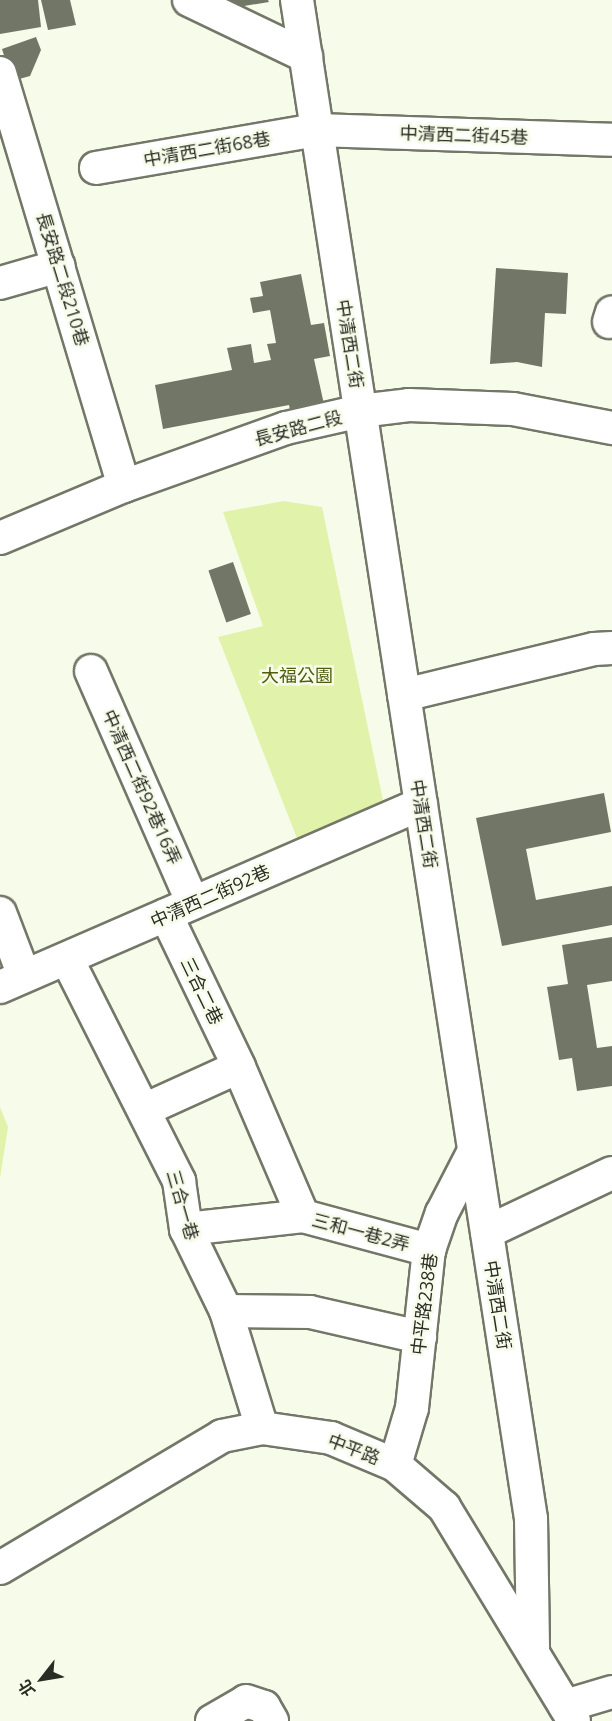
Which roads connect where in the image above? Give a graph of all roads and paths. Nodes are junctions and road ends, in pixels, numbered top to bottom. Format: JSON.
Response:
{"nodes":[{"id":1,"x":189,"y":0,"type":"edge"},
{"id":2,"x":297,"y":0,"type":"edge"},
{"id":3,"x":306,"y":56,"type":"junction"},
{"id":4,"x":0,"y":73,"type":"edge"},
{"id":5,"x":317,"y":130,"type":"junction"},
{"id":6,"x":612,"y":140,"type":"edge"},
{"id":7,"x":96,"y":168,"type":"dead end"},
{"id":8,"x":59,"y":266,"type":"junction"},
{"id":9,"x":0,"y":283,"type":"edge"},
{"id":10,"x":360,"y":411,"type":"junction"},
{"id":11,"x":612,"y":428,"type":"edge"},
{"id":12,"x":124,"y":486,"type":"junction"},
{"id":13,"x":0,"y":538,"type":"edge"},
{"id":14,"x":612,"y":648,"type":"edge"},
{"id":15,"x":91,"y":671,"type":"dead end"},
{"id":16,"x":404,"y":695,"type":"junction"},
{"id":17,"x":421,"y":804,"type":"junction"},
{"id":18,"x":180,"y":909,"type":"junction"},
{"id":19,"x":0,"y":913,"type":"edge"},
{"id":20,"x":67,"y":959,"type":"junction"},
{"id":21,"x":12,"y":981,"type":"edge"},
{"id":22,"x":239,"y":1067,"type":"junction"},
{"id":23,"x":144,"y":1110,"type":"junction"},
{"id":24,"x":474,"y":1151,"type":"junction"},
{"id":25,"x":612,"y":1173,"type":"edge"},
{"id":26,"x":303,"y":1216,"type":"junction"},
{"id":27,"x":186,"y":1229,"type":"junction"},
{"id":28,"x":487,"y":1233,"type":"junction"},
{"id":29,"x":429,"y":1251,"type":"junction"},
{"id":30,"x":226,"y":1311,"type":"junction"},
{"id":31,"x":420,"y":1337,"type":"junction"},
{"id":32,"x":262,"y":1428,"type":"junction"},
{"id":33,"x":395,"y":1465,"type":"junction"},
{"id":34,"x":0,"y":1568,"type":"edge"},
{"id":35,"x":533,"y":1650,"type":"junction"},
{"id":36,"x":612,"y":1692,"type":"edge"},
{"id":37,"x":569,"y":1713,"type":"edge"},
{"id":38,"x":212,"y":1721,"type":"edge"},
{"id":39,"x":272,"y":1721,"type":"edge"}],
"edges":[{"from":1,"to":3,"type":"street"},
{"from":2,"to":3,"type":"street","name":"中清西二街"},
{"from":3,"to":5,"type":"street","name":"中清西二街"},
{"from":4,"to":8,"type":"street","name":"長安路二段210巷"},
{"from":5,"to":6,"type":"street","name":"中清西二街45巷"},
{"from":5,"to":7,"type":"street","name":"中清西二街68巷"},
{"from":5,"to":10,"type":"street","name":"中清西二街"},
{"from":8,"to":9,"type":"street"},
{"from":8,"to":12,"type":"street","name":"長安路二段210巷"},
{"from":10,"to":11,"type":"street","name":"長安路二段"},
{"from":10,"to":12,"type":"street","name":"長安路二段"},
{"from":10,"to":16,"type":"street","name":"中清西二街"},
{"from":12,"to":13,"type":"street","name":"長安路二段"},
{"from":14,"to":16,"type":"street"},
{"from":15,"to":18,"type":"street","name":"中清西二街92巷16弄"},
{"from":16,"to":17,"type":"street","name":"中清西二街"},
{"from":17,"to":18,"type":"street","name":"中清西二街92巷"},
{"from":17,"to":24,"type":"street","name":"中清西二街"},
{"from":18,"to":20,"type":"street","name":"中清西二街92巷"},
{"from":18,"to":22,"type":"street","name":"三合二巷"},
{"from":19,"to":21,"type":"street"},
{"from":20,"to":21,"type":"street","name":"中清西二街92巷"},
{"from":20,"to":23,"type":"street","name":"三合一巷"},
{"from":22,"to":23,"type":"street"},
{"from":22,"to":26,"type":"street","name":"三合二巷"},
{"from":23,"to":27,"type":"street","name":"三合一巷"},
{"from":24,"to":28,"type":"street","name":"中清西二街"},
{"from":24,"to":29,"type":"street","name":"中平路238巷"},
{"from":25,"to":28,"type":"street"},
{"from":26,"to":27,"type":"street","name":"三和一巷2弄"},
{"from":26,"to":29,"type":"street","name":"三和一巷2弄"},
{"from":27,"to":30,"type":"street","name":"三合一巷"},
{"from":28,"to":35,"type":"street","name":"中清西二街"},
{"from":29,"to":31,"type":"street","name":"中平路238巷"},
{"from":30,"to":31,"type":"street"},
{"from":30,"to":32,"type":"street","name":"三合一巷"},
{"from":31,"to":33,"type":"street","name":"中平路238巷"},
{"from":32,"to":33,"type":"street","name":"中平路"},
{"from":32,"to":34,"type":"street","name":"中平路"},
{"from":33,"to":35,"type":"street","name":"中平路"},
{"from":35,"to":37,"type":"street","name":"中平路"},
{"from":36,"to":37,"type":"street"},
{"from":38,"to":39,"type":"street"}]}
